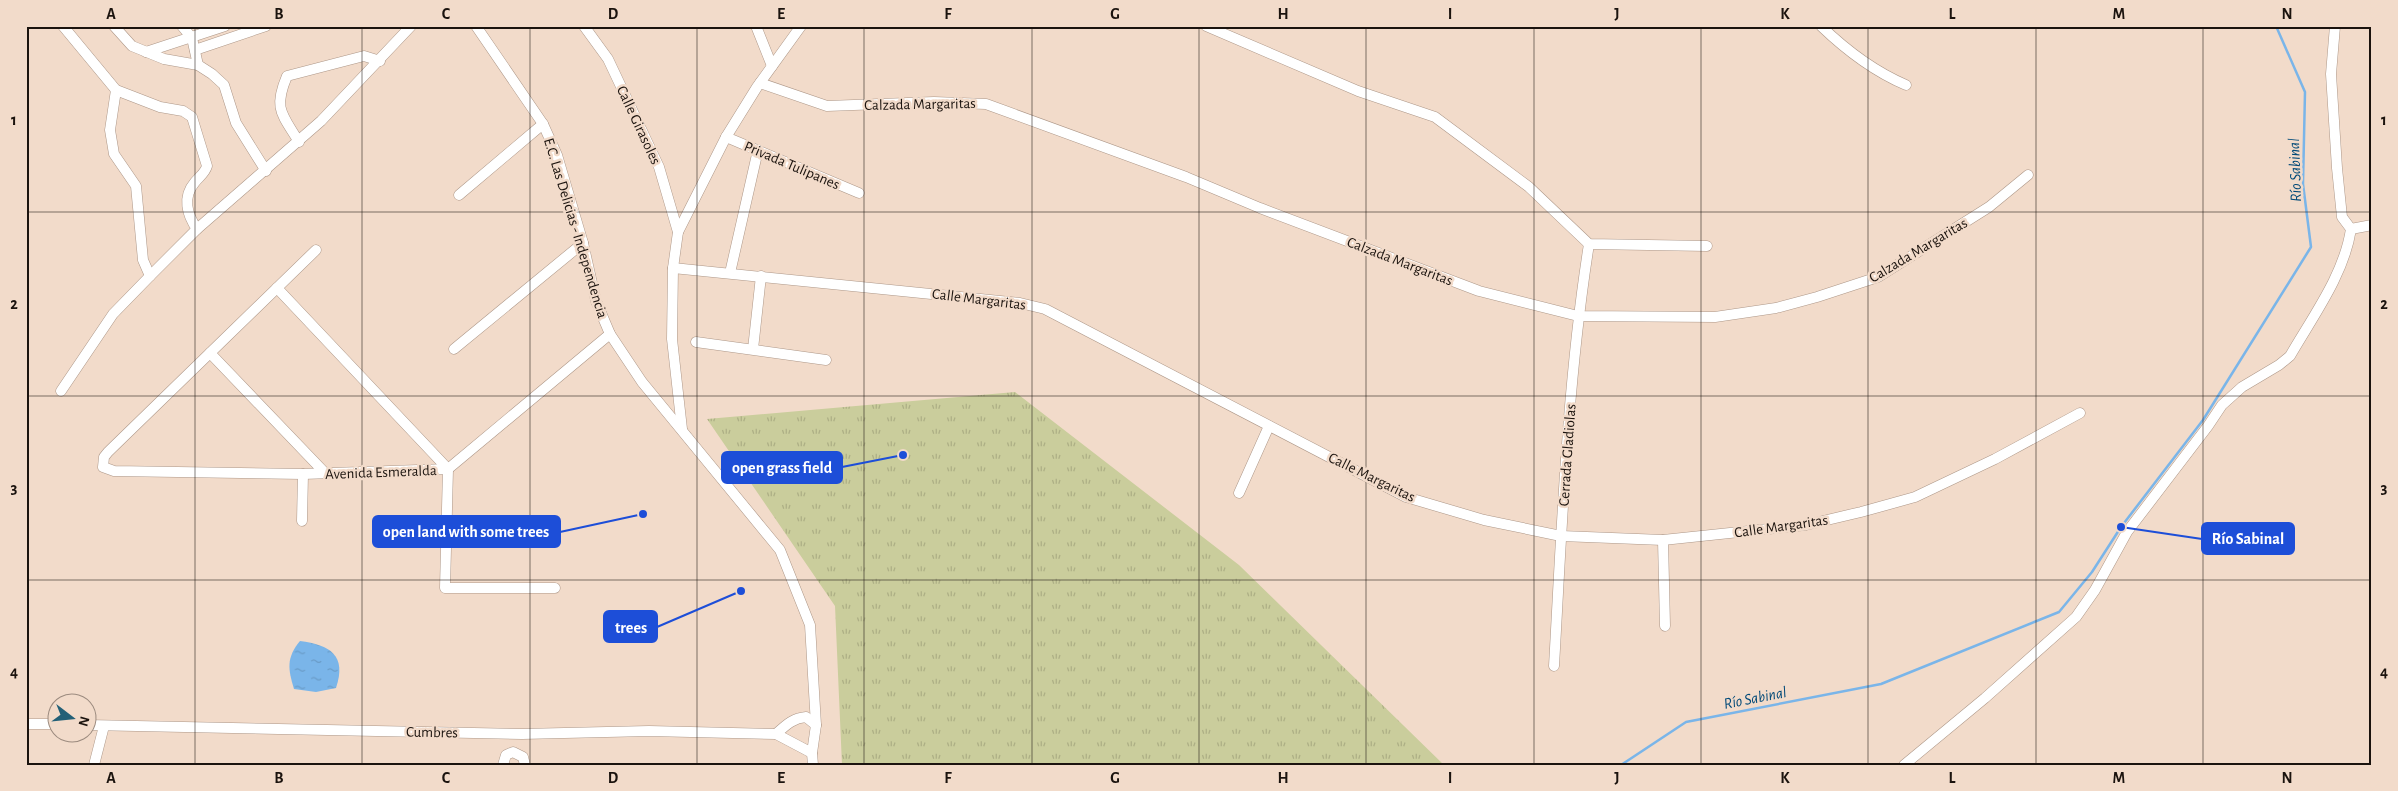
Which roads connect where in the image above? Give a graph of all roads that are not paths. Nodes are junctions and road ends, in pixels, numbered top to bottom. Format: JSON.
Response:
{"nodes":[{"id":1,"x":63,"y":26,"type":"edge"},
{"id":2,"x":114,"y":26,"type":"edge"},
{"id":3,"x":182,"y":26,"type":"edge"},
{"id":4,"x":225,"y":26,"type":"edge"},
{"id":5,"x":411,"y":26,"type":"edge"},
{"id":6,"x":476,"y":26,"type":"edge"},
{"id":7,"x":584,"y":26,"type":"edge"},
{"id":8,"x":756,"y":26,"type":"edge"},
{"id":9,"x":801,"y":26,"type":"edge"},
{"id":10,"x":1206,"y":26,"type":"edge"},
{"id":11,"x":1821,"y":26,"type":"edge"},
{"id":12,"x":2335,"y":26,"type":"edge"},
{"id":13,"x":260,"y":27,"type":"edge"},
{"id":14,"x":192,"y":38,"type":"junction"},
{"id":15,"x":195,"y":50,"type":"junction"},
{"id":16,"x":146,"y":52,"type":"junction"},
{"id":17,"x":380,"y":61,"type":"junction"},
{"id":18,"x":198,"y":65,"type":"junction"},
{"id":19,"x":772,"y":66,"type":"junction"},
{"id":20,"x":760,"y":83,"type":"junction"},
{"id":21,"x":1906,"y":85,"type":"dead end"},
{"id":22,"x":116,"y":90,"type":"junction"},
{"id":23,"x":544,"y":124,"type":"junction"},
{"id":24,"x":726,"y":137,"type":"junction"},
{"id":25,"x":299,"y":142,"type":"junction"},
{"id":26,"x":758,"y":150,"type":"junction"},
{"id":27,"x":266,"y":171,"type":"junction"},
{"id":28,"x":2028,"y":174,"type":"dead end"},
{"id":29,"x":859,"y":194,"type":"dead end"},
{"id":30,"x":459,"y":196,"type":"dead end"},
{"id":31,"x":2372,"y":225,"type":"edge"},
{"id":32,"x":197,"y":229,"type":"junction"},
{"id":33,"x":2351,"y":229,"type":"junction"},
{"id":34,"x":678,"y":232,"type":"junction"},
{"id":35,"x":583,"y":242,"type":"junction"},
{"id":36,"x":1589,"y":244,"type":"junction"},
{"id":37,"x":1707,"y":246,"type":"dead end"},
{"id":38,"x":316,"y":250,"type":"dead end"},
{"id":39,"x":672,"y":268,"type":"junction"},
{"id":40,"x":730,"y":273,"type":"junction"},
{"id":41,"x":150,"y":276,"type":"junction"},
{"id":42,"x":761,"y":276,"type":"junction"},
{"id":43,"x":277,"y":288,"type":"junction"},
{"id":44,"x":1578,"y":316,"type":"junction"},
{"id":45,"x":610,"y":334,"type":"junction"},
{"id":46,"x":696,"y":342,"type":"dead end"},
{"id":47,"x":454,"y":349,"type":"dead end"},
{"id":48,"x":753,"y":349,"type":"junction"},
{"id":49,"x":210,"y":353,"type":"junction"},
{"id":50,"x":826,"y":360,"type":"dead end"},
{"id":51,"x":61,"y":391,"type":"dead end"},
{"id":52,"x":2080,"y":413,"type":"dead end"},
{"id":53,"x":1269,"y":426,"type":"junction"},
{"id":54,"x":682,"y":429,"type":"junction"},
{"id":55,"x":448,"y":469,"type":"junction"},
{"id":56,"x":303,"y":474,"type":"junction"},
{"id":57,"x":326,"y":474,"type":"junction"},
{"id":58,"x":1239,"y":493,"type":"dead end"},
{"id":59,"x":302,"y":521,"type":"dead end"},
{"id":60,"x":1561,"y":536,"type":"junction"},
{"id":61,"x":1663,"y":540,"type":"junction"},
{"id":62,"x":555,"y":588,"type":"dead end"},
{"id":63,"x":1664,"y":626,"type":"dead end"},
{"id":64,"x":1554,"y":666,"type":"dead end"},
{"id":65,"x":26,"y":724,"type":"edge"},
{"id":66,"x":48,"y":724,"type":"edge"},
{"id":67,"x":816,"y":724,"type":"junction"},
{"id":68,"x":98,"y":726,"type":"edge"},
{"id":69,"x":104,"y":726,"type":"junction"},
{"id":70,"x":518,"y":734,"type":"junction"},
{"id":71,"x":776,"y":734,"type":"junction"},
{"id":72,"x":517,"y":753,"type":"junction"},
{"id":73,"x":812,"y":753,"type":"junction"},
{"id":74,"x":94,"y":765,"type":"edge"},
{"id":75,"x":503,"y":765,"type":"edge"},
{"id":76,"x":525,"y":765,"type":"edge"},
{"id":77,"x":814,"y":765,"type":"edge"},
{"id":78,"x":1904,"y":765,"type":"edge"}],
"edges":[{"from":1,"to":22,"type":"street"},
{"from":2,"to":16,"type":"street"},
{"from":3,"to":14,"type":"street"},
{"from":4,"to":14,"type":"street"},
{"from":5,"to":17,"type":"street"},
{"from":6,"to":23,"type":"street","name":"E.C. Las Delicias - Independencia"},
{"from":7,"to":34,"type":"street","name":"Calle Girasoles"},
{"from":8,"to":19,"type":"street"},
{"from":9,"to":19,"type":"street"},
{"from":10,"to":36,"type":"street"},
{"from":11,"to":21,"type":"street"},
{"from":12,"to":33,"type":"street"},
{"from":13,"to":15,"type":"street"},
{"from":14,"to":15,"type":"street"},
{"from":14,"to":16,"type":"street"},
{"from":15,"to":18,"type":"street"},
{"from":16,"to":18,"type":"street"},
{"from":17,"to":25,"type":"street"},
{"from":17,"to":25,"type":"street"},
{"from":18,"to":27,"type":"street"},
{"from":19,"to":20,"type":"street"},
{"from":20,"to":24,"type":"street"},
{"from":20,"to":44,"type":"street","name":"Calzada Margaritas"},
{"from":22,"to":32,"type":"street"},
{"from":22,"to":41,"type":"street"},
{"from":23,"to":30,"type":"street"},
{"from":23,"to":35,"type":"street","name":"E.C. Las Delicias - Independencia"},
{"from":24,"to":26,"type":"street","name":"Privada Tulipanes"},
{"from":24,"to":34,"type":"street"},
{"from":25,"to":27,"type":"street"},
{"from":26,"to":29,"type":"street","name":"Privada Tulipanes"},
{"from":26,"to":40,"type":"street"},
{"from":27,"to":32,"type":"street"},
{"from":28,"to":44,"type":"street","name":"Calzada Margaritas"},
{"from":31,"to":33,"type":"street"},
{"from":32,"to":41,"type":"street"},
{"from":33,"to":78,"type":"street"},
{"from":34,"to":39,"type":"street"},
{"from":35,"to":45,"type":"street","name":"E.C. Las Delicias - Independencia"},
{"from":35,"to":47,"type":"street"},
{"from":36,"to":37,"type":"street"},
{"from":36,"to":44,"type":"street","name":"Cerrada Gladiolas"},
{"from":38,"to":43,"type":"street"},
{"from":39,"to":40,"type":"street","name":"Calle Margaritas"},
{"from":39,"to":54,"type":"street"},
{"from":40,"to":42,"type":"street","name":"Calle Margaritas"},
{"from":41,"to":51,"type":"street"},
{"from":42,"to":48,"type":"street"},
{"from":42,"to":53,"type":"street","name":"Calle Margaritas"},
{"from":43,"to":49,"type":"street"},
{"from":43,"to":55,"type":"street"},
{"from":44,"to":60,"type":"street","name":"Cerrada Gladiolas"},
{"from":45,"to":54,"type":"street","name":"E.C. Las Delicias - Independencia"},
{"from":45,"to":55,"type":"street","name":"Avenida Esmeralda"},
{"from":46,"to":48,"type":"street"},
{"from":48,"to":50,"type":"street"},
{"from":49,"to":56,"type":"street","name":"Avenida Esmeralda"},
{"from":49,"to":57,"type":"street"},
{"from":52,"to":61,"type":"street","name":"Calle Margaritas"},
{"from":53,"to":58,"type":"street"},
{"from":53,"to":60,"type":"street","name":"Calle Margaritas"},
{"from":54,"to":67,"type":"street","name":"E.C. Las Delicias - Independencia"},
{"from":55,"to":57,"type":"street","name":"Avenida Esmeralda"},
{"from":55,"to":62,"type":"street"},
{"from":56,"to":57,"type":"street","name":"Avenida Esmeralda"},
{"from":56,"to":59,"type":"street"},
{"from":60,"to":61,"type":"street","name":"Calle Margaritas"},
{"from":60,"to":64,"type":"street","name":"Cerrada Gladiolas"},
{"from":61,"to":63,"type":"street"},
{"from":65,"to":66,"type":"street"},
{"from":67,"to":71,"type":"street"},
{"from":67,"to":73,"type":"street","name":"E.C. Las Delicias - Independencia"},
{"from":68,"to":69,"type":"street","name":"Cumbres"},
{"from":69,"to":70,"type":"street","name":"Cumbres"},
{"from":69,"to":74,"type":"street"},
{"from":70,"to":71,"type":"street","name":"Cumbres"},
{"from":70,"to":72,"type":"street"},
{"from":71,"to":73,"type":"street","name":"Cumbres"},
{"from":72,"to":75,"type":"street"},
{"from":72,"to":76,"type":"street"},
{"from":73,"to":77,"type":"street","name":"E.C. Las Delicias - Independencia"}]}
